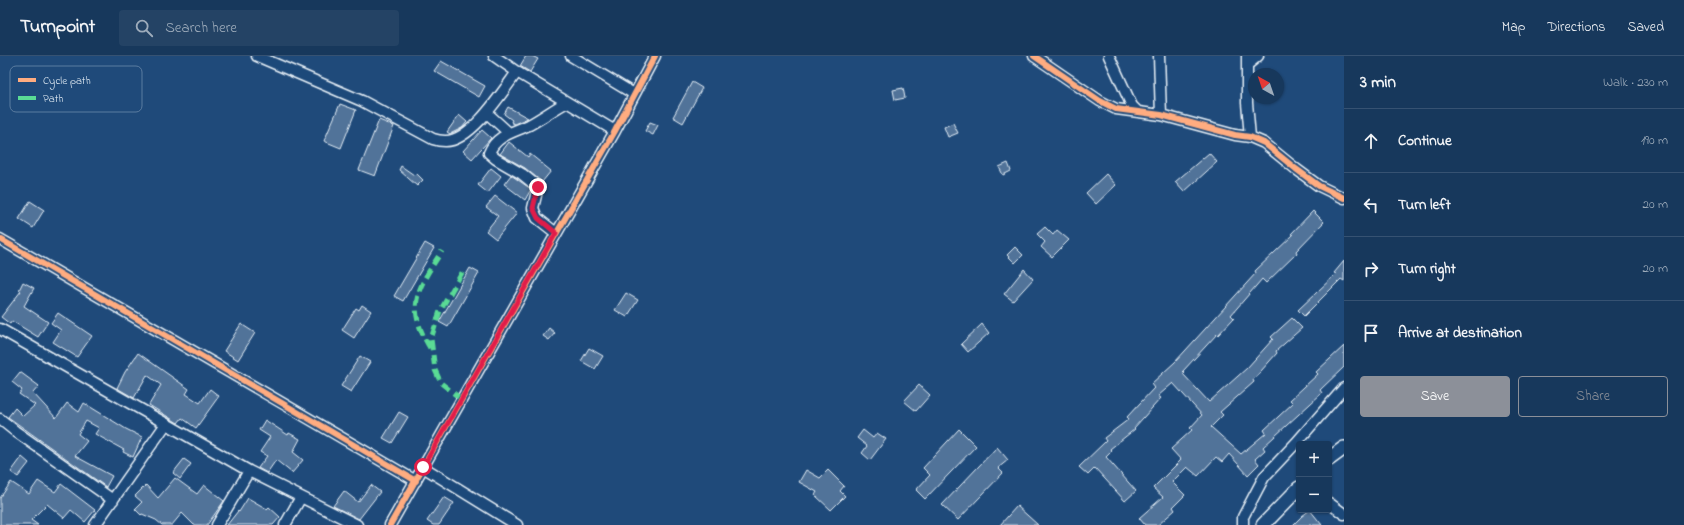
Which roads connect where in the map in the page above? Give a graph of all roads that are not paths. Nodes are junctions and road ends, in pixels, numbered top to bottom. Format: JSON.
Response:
{"nodes":[{"id":1,"x":257,"y":56,"type":"edge"},
{"id":2,"x":494,"y":56,"type":"edge"},
{"id":3,"x":571,"y":56,"type":"edge"},
{"id":4,"x":655,"y":56,"type":"edge"},
{"id":5,"x":1034,"y":56,"type":"edge"},
{"id":6,"x":1109,"y":56,"type":"edge"},
{"id":7,"x":1159,"y":56,"type":"edge"},
{"id":8,"x":1258,"y":56,"type":"edge"},
{"id":9,"x":1247,"y":60,"type":"edge"},
{"id":10,"x":517,"y":72,"type":"junction"},
{"id":11,"x":634,"y":94,"type":"junction"},
{"id":12,"x":567,"y":102,"type":"junction"},
{"id":13,"x":1138,"y":112,"type":"junction"},
{"id":14,"x":486,"y":113,"type":"junction"},
{"id":15,"x":1161,"y":115,"type":"junction"},
{"id":16,"x":615,"y":131,"type":"junction"},
{"id":17,"x":509,"y":133,"type":"junction"},
{"id":18,"x":1250,"y":137,"type":"junction"},
{"id":19,"x":1344,"y":198,"type":"edge"},
{"id":20,"x":556,"y":233,"type":"junction"},
{"id":21,"x":0,"y":239,"type":"edge"},
{"id":22,"x":0,"y":329,"type":"edge"},
{"id":23,"x":1344,"y":388,"type":"edge"},
{"id":24,"x":0,"y":419,"type":"edge"},
{"id":25,"x":166,"y":424,"type":"junction"},
{"id":26,"x":1344,"y":448,"type":"edge"},
{"id":27,"x":1332,"y":457,"type":"edge"},
{"id":28,"x":423,"y":467,"type":"junction"},
{"id":29,"x":249,"y":471,"type":"junction"},
{"id":30,"x":416,"y":480,"type":"junction"},
{"id":31,"x":1296,"y":491,"type":"edge"},
{"id":32,"x":301,"y":497,"type":"junction"},
{"id":33,"x":113,"y":500,"type":"junction"},
{"id":34,"x":1332,"y":505,"type":"edge"},
{"id":35,"x":1344,"y":514,"type":"edge"},
{"id":36,"x":95,"y":525,"type":"edge"},
{"id":37,"x":217,"y":525,"type":"edge"},
{"id":38,"x":285,"y":525,"type":"edge"},
{"id":39,"x":357,"y":525,"type":"edge"},
{"id":40,"x":390,"y":525,"type":"edge"},
{"id":41,"x":517,"y":525,"type":"edge"},
{"id":42,"x":1243,"y":525,"type":"edge"},
{"id":43,"x":1263,"y":525,"type":"edge"}],
"edges":[{"from":1,"to":14,"type":"street"},
{"from":2,"to":10,"type":"street"},
{"from":3,"to":11,"type":"street"},
{"from":4,"to":11,"type":"street"},
{"from":5,"to":13,"type":"street"},
{"from":6,"to":13,"type":"street"},
{"from":7,"to":15,"type":"street"},
{"from":8,"to":9,"type":"street"},
{"from":9,"to":18,"type":"street"},
{"from":10,"to":12,"type":"street"},
{"from":10,"to":14,"type":"street"},
{"from":11,"to":16,"type":"street"},
{"from":12,"to":16,"type":"street"},
{"from":12,"to":17,"type":"street"},
{"from":13,"to":15,"type":"street"},
{"from":14,"to":17,"type":"street"},
{"from":15,"to":18,"type":"street"},
{"from":16,"to":20,"type":"street"},
{"from":17,"to":20,"type":"street"},
{"from":18,"to":19,"type":"street"},
{"from":20,"to":28,"type":"street"},
{"from":21,"to":30,"type":"street"},
{"from":22,"to":25,"type":"street"},
{"from":23,"to":42,"type":"street"},
{"from":24,"to":33,"type":"street"},
{"from":25,"to":29,"type":"street"},
{"from":25,"to":33,"type":"street"},
{"from":26,"to":27,"type":"main road"},
{"from":28,"to":30,"type":"street"},
{"from":28,"to":41,"type":"street"},
{"from":29,"to":32,"type":"street"},
{"from":29,"to":37,"type":"street"},
{"from":30,"to":40,"type":"street"},
{"from":31,"to":43,"type":"main road"},
{"from":32,"to":38,"type":"street"},
{"from":32,"to":39,"type":"street"},
{"from":33,"to":36,"type":"street"},
{"from":34,"to":35,"type":"street"}]}
